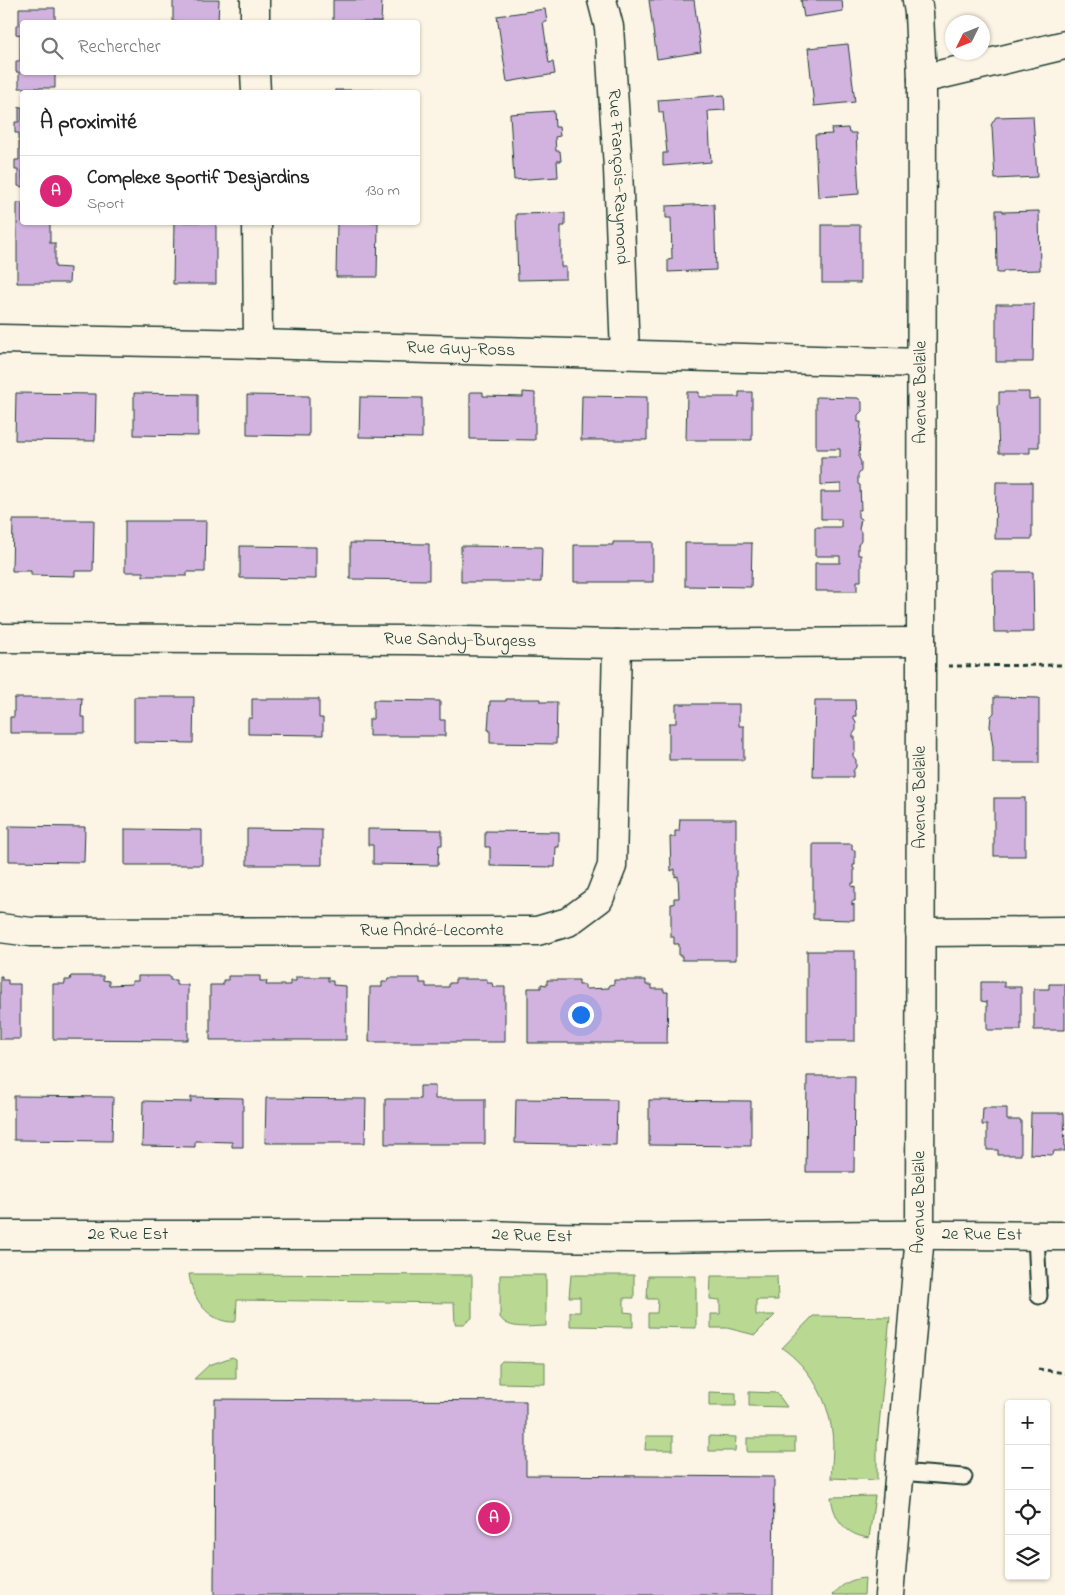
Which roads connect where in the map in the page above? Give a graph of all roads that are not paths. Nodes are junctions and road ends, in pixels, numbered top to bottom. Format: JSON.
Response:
{"nodes":[{"id":1,"x":255,"y":0,"type":"edge"},
{"id":2,"x":602,"y":0,"type":"edge"},
{"id":3,"x":917,"y":0,"type":"edge"},
{"id":4,"x":255,"y":20,"type":"edge"},
{"id":5,"x":1065,"y":45,"type":"edge"},
{"id":6,"x":256,"y":75,"type":"edge"},
{"id":7,"x":922,"y":80,"type":"junction"},
{"id":8,"x":256,"y":90,"type":"edge"},
{"id":9,"x":257,"y":225,"type":"edge"},
{"id":10,"x":0,"y":339,"type":"edge"},
{"id":11,"x":258,"y":344,"type":"junction"},
{"id":12,"x":624,"y":354,"type":"junction"},
{"id":13,"x":921,"y":363,"type":"junction"},
{"id":14,"x":0,"y":638,"type":"edge"},
{"id":15,"x":617,"y":644,"type":"junction"},
{"id":16,"x":921,"y":654,"type":"junction"},
{"id":17,"x":0,"y":928,"type":"edge"},
{"id":18,"x":1065,"y":931,"type":"edge"},
{"id":19,"x":920,"y":932,"type":"junction"},
{"id":20,"x":0,"y":1235,"type":"edge"},
{"id":21,"x":920,"y":1235,"type":"junction"},
{"id":22,"x":1036,"y":1236,"type":"junction"},
{"id":23,"x":1065,"y":1236,"type":"edge"},
{"id":24,"x":1039,"y":1296,"type":"dead end"},
{"id":25,"x":899,"y":1472,"type":"junction"},
{"id":26,"x":964,"y":1477,"type":"dead end"},
{"id":27,"x":889,"y":1595,"type":"edge"}],
"edges":[{"from":1,"to":4,"type":"street"},
{"from":2,"to":12,"type":"street","name":"Rue François-Raymond"},
{"from":3,"to":7,"type":"street","name":"Avenue Belzile"},
{"from":5,"to":7,"type":"street"},
{"from":6,"to":8,"type":"street"},
{"from":7,"to":13,"type":"street","name":"Avenue Belzile"},
{"from":9,"to":11,"type":"street"},
{"from":10,"to":11,"type":"street","name":"Rue Guy-Ross"},
{"from":11,"to":12,"type":"street","name":"Rue Guy-Ross"},
{"from":12,"to":13,"type":"street","name":"Rue Guy-Ross"},
{"from":13,"to":16,"type":"street","name":"Avenue Belzile"},
{"from":14,"to":15,"type":"street","name":"Rue Sandy-Burgess"},
{"from":15,"to":16,"type":"street","name":"Rue Sandy-Burgess"},
{"from":15,"to":17,"type":"street","name":"Rue André-Lecomte"},
{"from":16,"to":19,"type":"street","name":"Avenue Belzile"},
{"from":18,"to":19,"type":"street"},
{"from":19,"to":21,"type":"street","name":"Avenue Belzile"},
{"from":20,"to":21,"type":"street","name":"2e Rue Est"},
{"from":21,"to":22,"type":"street","name":"2e Rue Est"},
{"from":21,"to":25,"type":"street","name":"Avenue Belzile"},
{"from":22,"to":23,"type":"street","name":"2e Rue Est"},
{"from":22,"to":24,"type":"lane"},
{"from":25,"to":26,"type":"lane"},
{"from":25,"to":27,"type":"street","name":"Avenue Belzile"}]}
